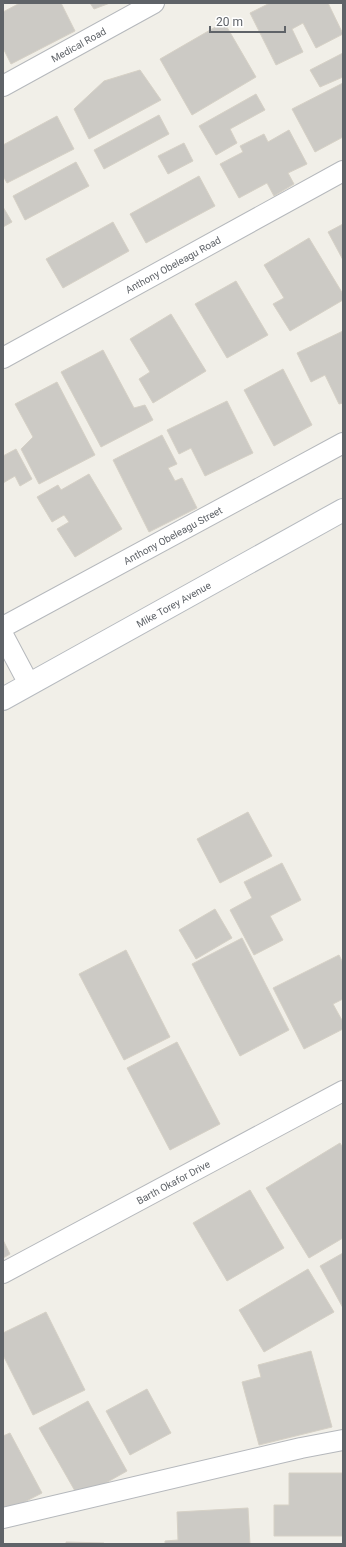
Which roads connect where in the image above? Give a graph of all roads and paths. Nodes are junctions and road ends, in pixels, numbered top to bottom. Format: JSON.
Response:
{"nodes":[{"id":1,"x":154,"y":3,"type":"edge"},
{"id":2,"x":3,"y":86,"type":"edge"},
{"id":3,"x":343,"y":171,"type":"edge"},
{"id":4,"x":3,"y":358,"type":"edge"},
{"id":5,"x":343,"y":443,"type":"edge"},
{"id":6,"x":343,"y":510,"type":"edge"},
{"id":7,"x":3,"y":627,"type":"edge"},
{"id":8,"x":3,"y":635,"type":"edge"},
{"id":9,"x":29,"y":684,"type":"junction"},
{"id":10,"x":3,"y":698,"type":"edge"},
{"id":11,"x":343,"y":1091,"type":"edge"},
{"id":12,"x":3,"y":1273,"type":"edge"},
{"id":13,"x":343,"y":1440,"type":"edge"},
{"id":14,"x":3,"y":1518,"type":"edge"}],
"edges":[{"from":1,"to":2,"type":"street","name":"Medical Road"},
{"from":3,"to":4,"type":"street","name":"Anthony Obeleagu Road"},
{"from":5,"to":7,"type":"street","name":"Anthony Obeleagu Street"},
{"from":6,"to":9,"type":"main road","name":"Mike Torey Avenue"},
{"from":8,"to":9,"type":"street"},
{"from":9,"to":10,"type":"main road","name":"Mike Torey Avenue"},
{"from":11,"to":12,"type":"street","name":"Barth Okafor Drive"},
{"from":13,"to":14,"type":"street"}]}
